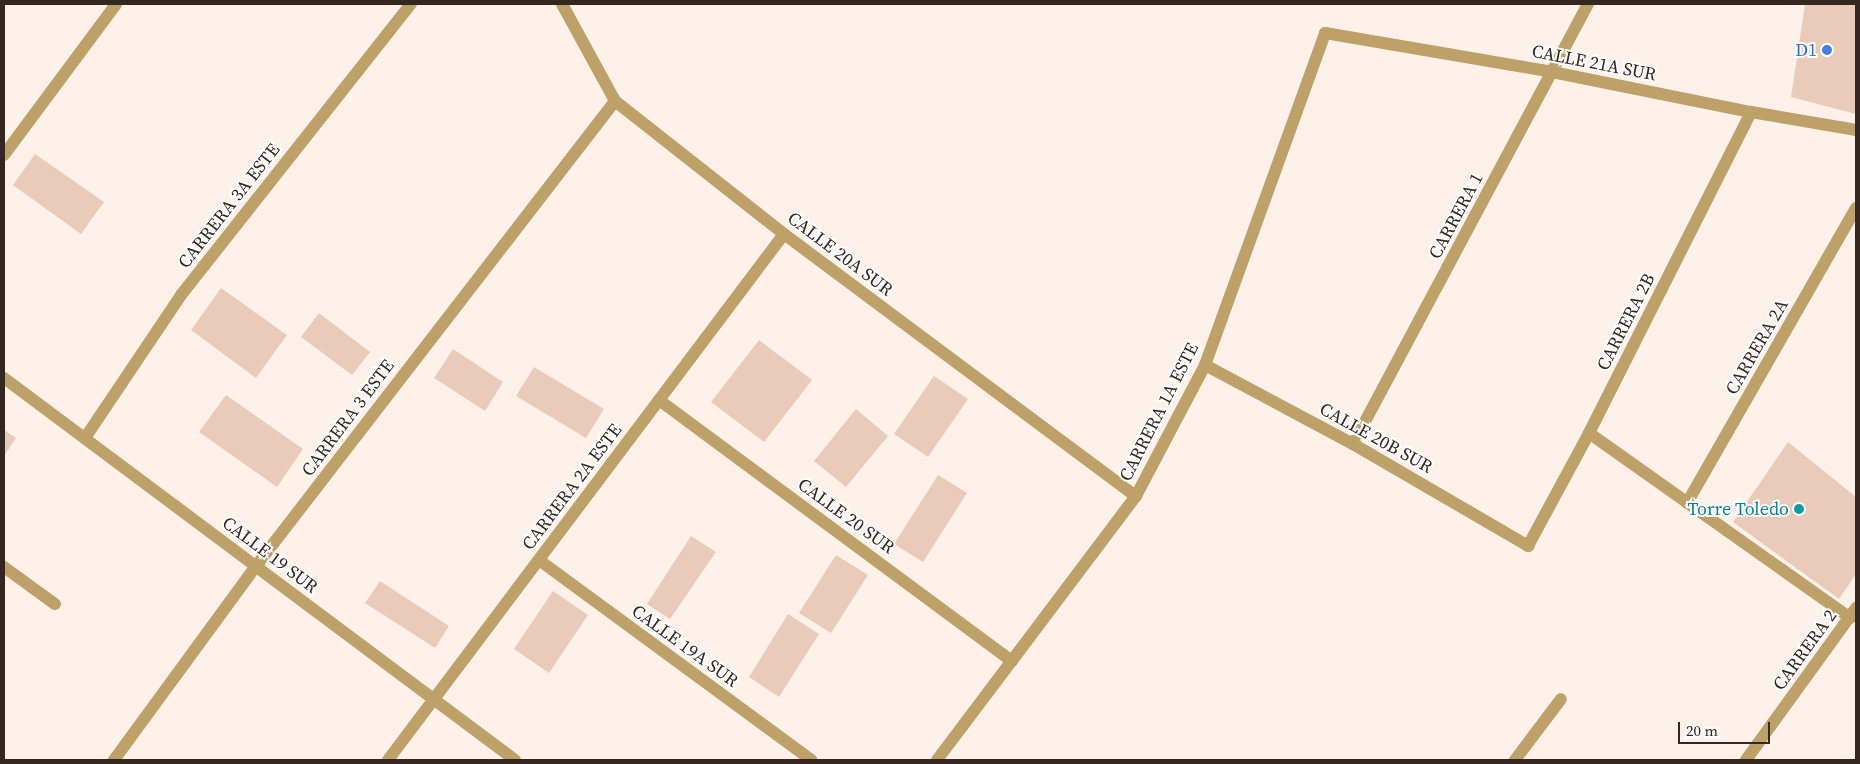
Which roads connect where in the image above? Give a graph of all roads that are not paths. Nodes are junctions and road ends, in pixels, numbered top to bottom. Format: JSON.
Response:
{"nodes":[{"id":1,"x":116,"y":4,"type":"edge"},
{"id":2,"x":411,"y":4,"type":"edge"},
{"id":3,"x":562,"y":4,"type":"edge"},
{"id":4,"x":1588,"y":4,"type":"edge"},
{"id":5,"x":1326,"y":33,"type":"joint"},
{"id":6,"x":1552,"y":72,"type":"junction"},
{"id":7,"x":615,"y":101,"type":"junction"},
{"id":8,"x":1751,"y":112,"type":"junction"},
{"id":9,"x":1856,"y":130,"type":"edge"},
{"id":10,"x":4,"y":154,"type":"edge"},
{"id":11,"x":1856,"y":208,"type":"edge"},
{"id":12,"x":784,"y":234,"type":"junction"},
{"id":13,"x":1205,"y":365,"type":"junction"},
{"id":14,"x":4,"y":378,"type":"edge"},
{"id":15,"x":659,"y":400,"type":"junction"},
{"id":16,"x":1589,"y":433,"type":"junction"},
{"id":17,"x":85,"y":438,"type":"junction"},
{"id":18,"x":1353,"y":444,"type":"junction"},
{"id":19,"x":1136,"y":496,"type":"junction"},
{"id":20,"x":1687,"y":503,"type":"junction"},
{"id":21,"x":1528,"y":546,"type":"joint"},
{"id":22,"x":539,"y":560,"type":"junction"},
{"id":23,"x":256,"y":566,"type":"junction"},
{"id":24,"x":4,"y":567,"type":"edge"},
{"id":25,"x":55,"y":604,"type":"dead end"},
{"id":26,"x":1853,"y":613,"type":"edge"},
{"id":27,"x":1012,"y":661,"type":"junction"},
{"id":28,"x":433,"y":699,"type":"junction"},
{"id":29,"x":1561,"y":700,"type":"dead end"},
{"id":30,"x":114,"y":760,"type":"edge"},
{"id":31,"x":388,"y":760,"type":"edge"},
{"id":32,"x":515,"y":760,"type":"edge"},
{"id":33,"x":811,"y":760,"type":"edge"},
{"id":34,"x":937,"y":760,"type":"edge"},
{"id":35,"x":1515,"y":760,"type":"edge"},
{"id":36,"x":1746,"y":760,"type":"edge"}],
"edges":[{"from":1,"to":10,"type":"street"},
{"from":2,"to":17,"type":"street","name":"CARRERA 3A ESTE"},
{"from":3,"to":7,"type":"street","name":"CALLE 20A SUR"},
{"from":4,"to":6,"type":"street","name":"CARRERA 1"},
{"from":5,"to":6,"type":"street","name":"CALLE 21A SUR"},
{"from":5,"to":13,"type":"street","name":"CARRERA 1A ESTE"},
{"from":6,"to":8,"type":"street","name":"CALLE 21A SUR"},
{"from":6,"to":18,"type":"street","name":"CARRERA 1"},
{"from":7,"to":12,"type":"street","name":"CALLE 20A SUR"},
{"from":7,"to":23,"type":"street","name":"CARRERA 3 ESTE"},
{"from":8,"to":9,"type":"street","name":"CALLE 21A SUR"},
{"from":8,"to":16,"type":"street","name":"CARRERA 2B"},
{"from":11,"to":20,"type":"street","name":"CARRERA 2A"},
{"from":12,"to":15,"type":"street","name":"CARRERA 2A ESTE"},
{"from":12,"to":19,"type":"street","name":"CALLE 20A SUR"},
{"from":13,"to":18,"type":"street","name":"CALLE 20B SUR"},
{"from":13,"to":19,"type":"street","name":"CARRERA 1A ESTE"},
{"from":14,"to":17,"type":"street","name":"CALLE 19 SUR"},
{"from":15,"to":22,"type":"street","name":"CARRERA 2A ESTE"},
{"from":15,"to":27,"type":"street","name":"CALLE 20 SUR"},
{"from":16,"to":20,"type":"street"},
{"from":16,"to":21,"type":"street","name":"CARRERA 2B"},
{"from":17,"to":23,"type":"street","name":"CALLE 19 SUR"},
{"from":18,"to":21,"type":"street","name":"CALLE 20B SUR"},
{"from":19,"to":27,"type":"street","name":"CARRERA 1A ESTE"},
{"from":20,"to":26,"type":"street"},
{"from":22,"to":28,"type":"street","name":"CARRERA 2A ESTE"},
{"from":22,"to":33,"type":"street","name":"CALLE 19A SUR"},
{"from":23,"to":28,"type":"street","name":"CALLE 19 SUR"},
{"from":23,"to":30,"type":"street","name":"CARRERA 3 ESTE"},
{"from":24,"to":25,"type":"street"},
{"from":26,"to":36,"type":"street","name":"CARRERA 2"},
{"from":27,"to":34,"type":"street","name":"CARRERA 1A ESTE"},
{"from":28,"to":31,"type":"street","name":"CARRERA 2A ESTE"},
{"from":28,"to":32,"type":"street","name":"CALLE 19 SUR"},
{"from":29,"to":35,"type":"street"}]}
